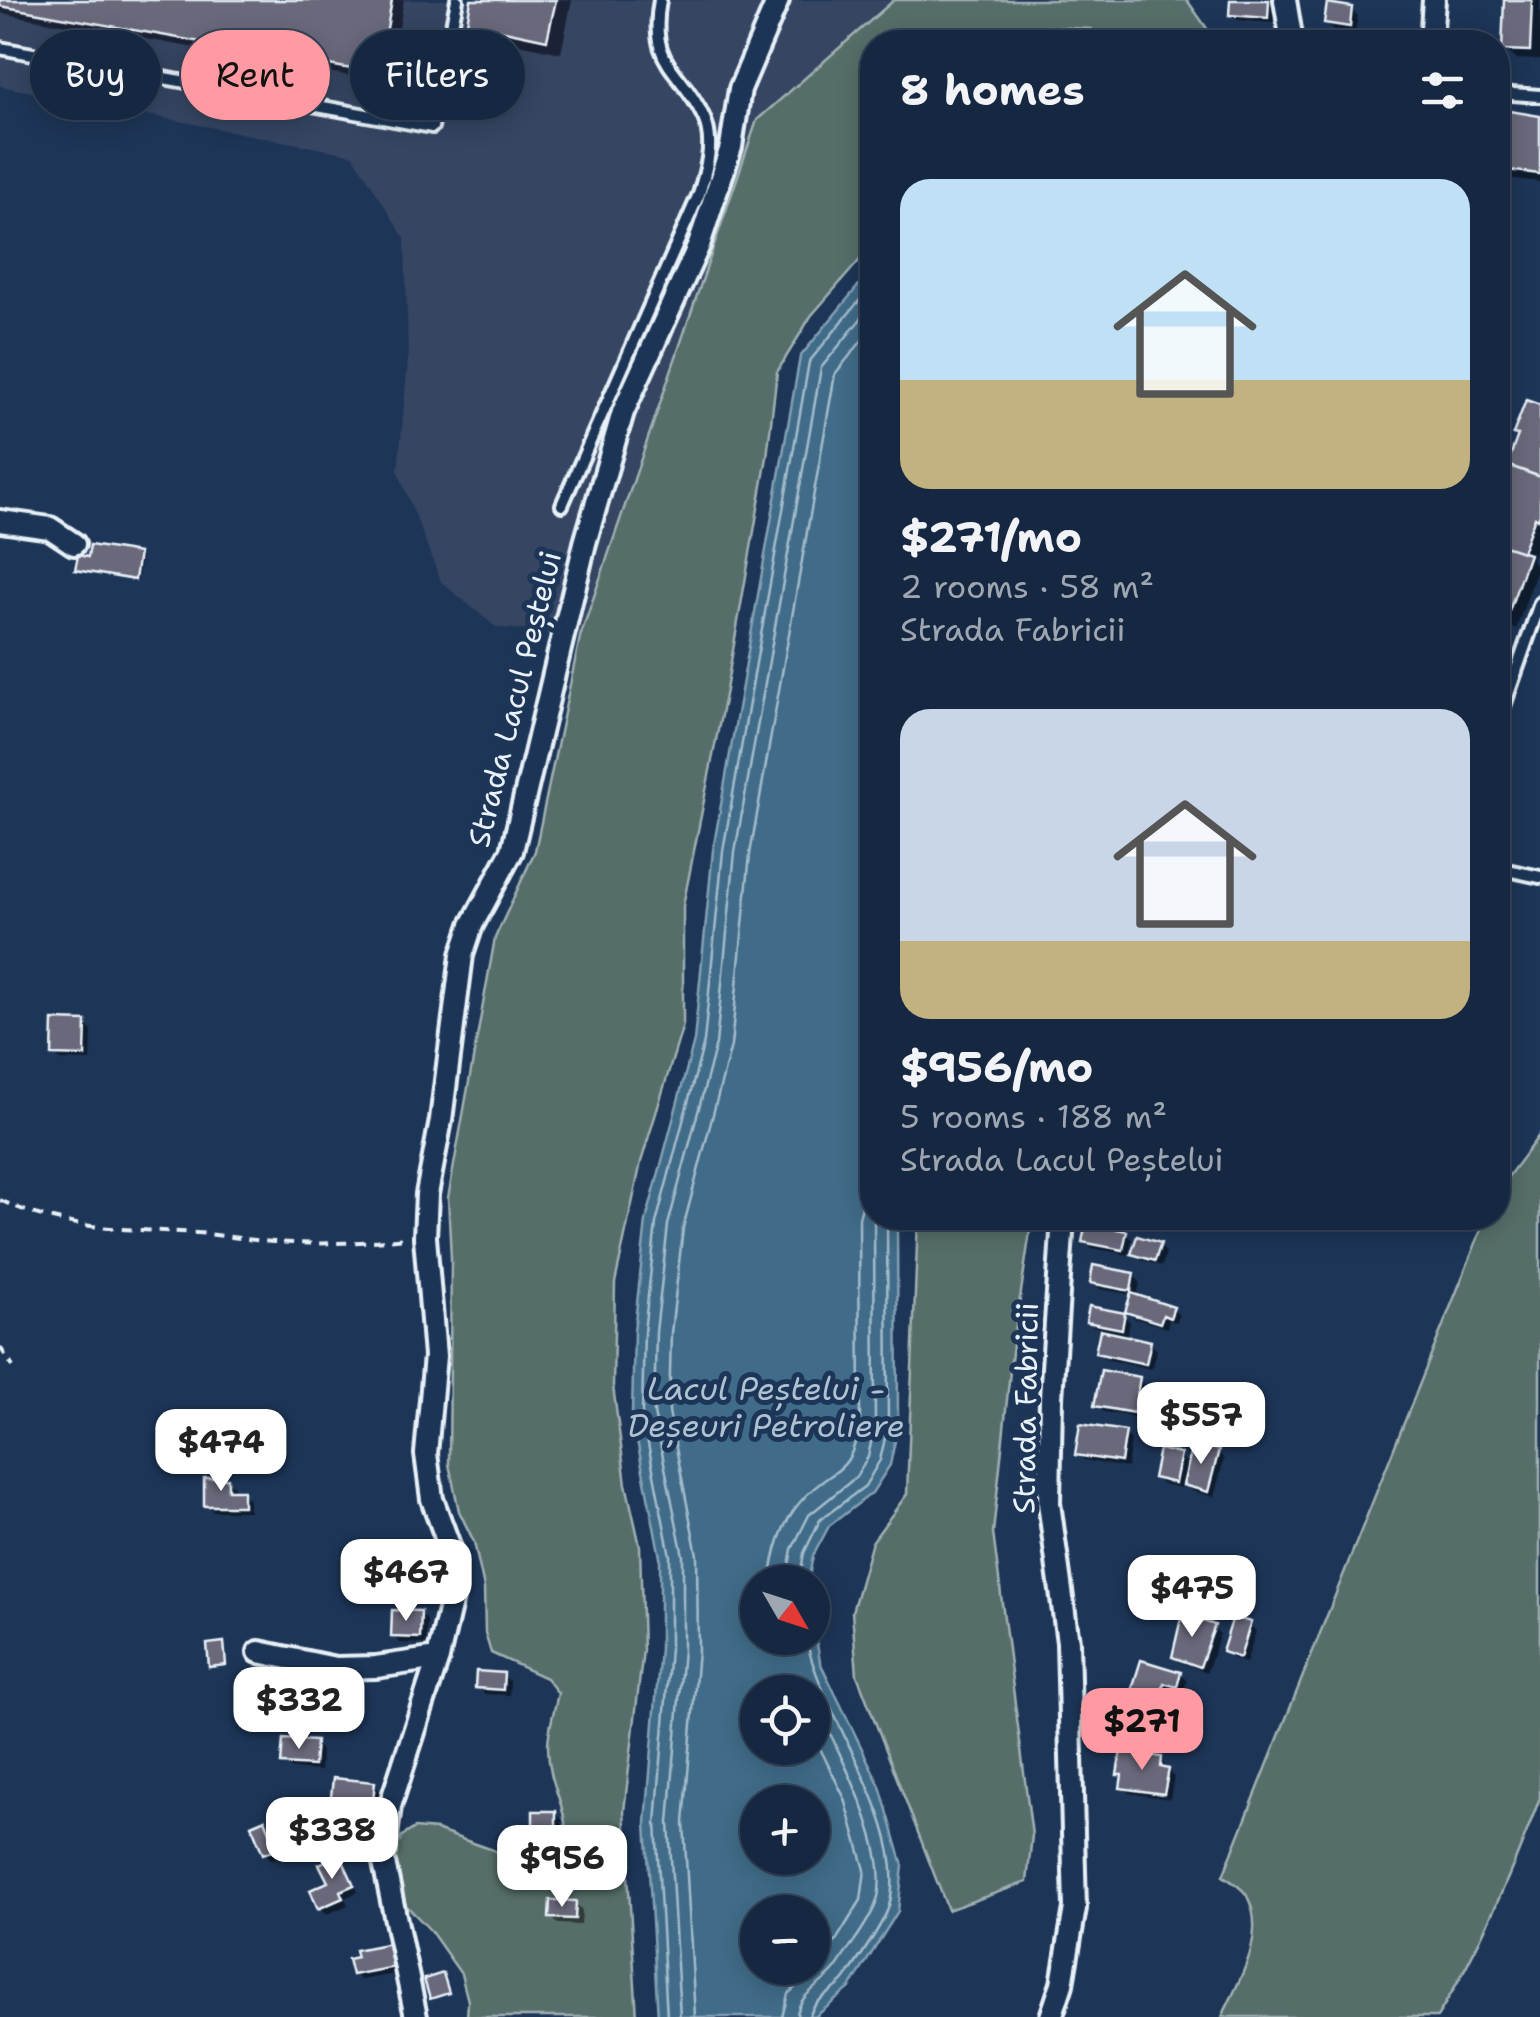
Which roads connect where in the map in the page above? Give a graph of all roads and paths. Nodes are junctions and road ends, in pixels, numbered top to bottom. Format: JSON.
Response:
{"nodes":[{"id":1,"x":457,"y":0,"type":"edge"},
{"id":2,"x":660,"y":0,"type":"edge"},
{"id":3,"x":778,"y":0,"type":"edge"},
{"id":4,"x":1285,"y":0,"type":"edge"},
{"id":5,"x":1434,"y":0,"type":"edge"},
{"id":6,"x":1290,"y":30,"type":"edge"},
{"id":7,"x":1432,"y":30,"type":"edge"},
{"id":8,"x":0,"y":48,"type":"edge"},
{"id":9,"x":1510,"y":94,"type":"edge"},
{"id":10,"x":1540,"y":96,"type":"edge"},
{"id":11,"x":562,"y":504,"type":"dead end"},
{"id":12,"x":0,"y":521,"type":"edge"},
{"id":13,"x":74,"y":544,"type":"dead end"},
{"id":14,"x":1540,"y":602,"type":"edge"},
{"id":15,"x":1510,"y":688,"type":"edge"},
{"id":16,"x":1510,"y":871,"type":"edge"},
{"id":17,"x":1540,"y":877,"type":"edge"},
{"id":18,"x":0,"y":1200,"type":"edge"},
{"id":19,"x":1062,"y":1230,"type":"edge"},
{"id":20,"x":425,"y":1237,"type":"junction"},
{"id":21,"x":0,"y":1347,"type":"edge"},
{"id":22,"x":13,"y":1367,"type":"dead end"},
{"id":23,"x":259,"y":1652,"type":"dead end"},
{"id":24,"x":438,"y":1658,"type":"junction"},
{"id":25,"x":416,"y":2017,"type":"edge"},
{"id":26,"x":1051,"y":2017,"type":"edge"}],
"edges":[{"from":1,"to":8,"type":"lane"},
{"from":2,"to":11,"type":"lane"},
{"from":3,"to":20,"type":"street","name":"Strada Lacul Peștelui"},
{"from":4,"to":6,"type":"street"},
{"from":5,"to":7,"type":"street"},
{"from":9,"to":10,"type":"lane"},
{"from":12,"to":13,"type":"street"},
{"from":14,"to":15,"type":"lane"},
{"from":16,"to":17,"type":"lane"},
{"from":18,"to":20,"type":"path"},
{"from":19,"to":26,"type":"street","name":"Strada Fabricii"},
{"from":20,"to":24,"type":"street","name":"Strada Lacul Peștelui"},
{"from":21,"to":22,"type":"path"},
{"from":23,"to":24,"type":"street"},
{"from":24,"to":25,"type":"street","name":"Strada Lacul Peștelui"}]}
